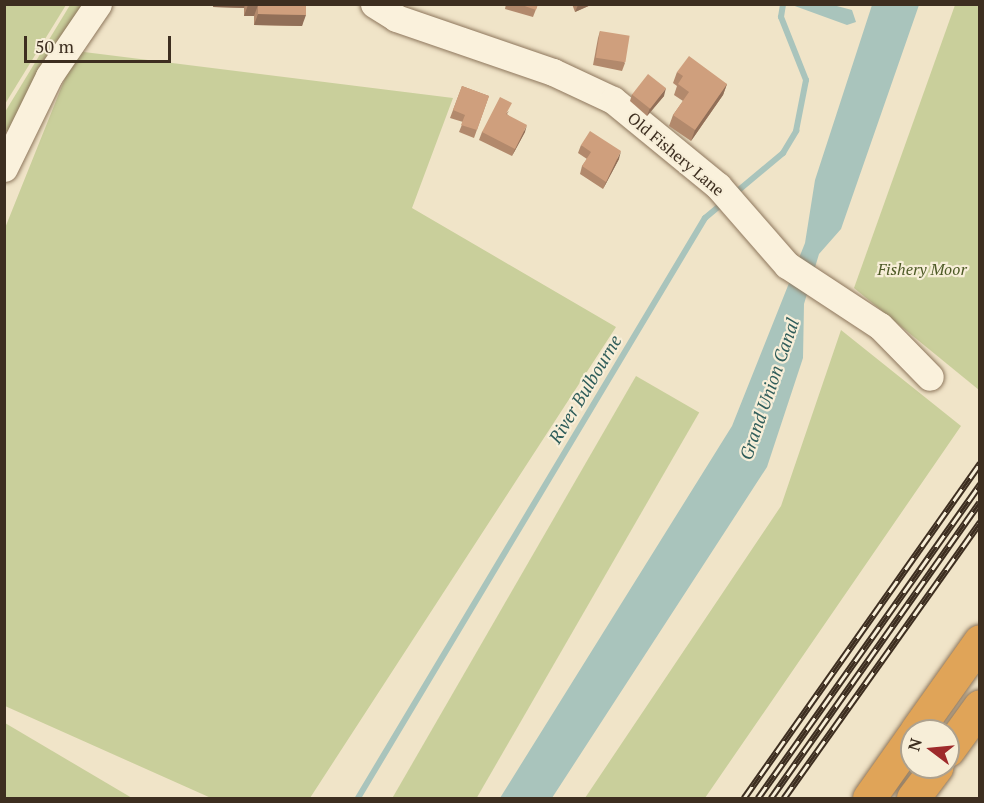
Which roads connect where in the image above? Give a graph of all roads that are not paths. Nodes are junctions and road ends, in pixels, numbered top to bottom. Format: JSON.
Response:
{"nodes":[{"id":1,"x":374,"y":4,"type":"edge"},
{"id":2,"x":97,"y":16,"type":"edge"},
{"id":3,"x":4,"y":168,"type":"edge"},
{"id":4,"x":930,"y":377,"type":"dead end"},
{"id":5,"x":980,"y":641,"type":"edge"},
{"id":6,"x":980,"y":706,"type":"edge"},
{"id":7,"x":925,"y":719,"type":"edge"},
{"id":8,"x":960,"y":734,"type":"edge"},
{"id":9,"x":900,"y":754,"type":"edge"},
{"id":10,"x":927,"y":779,"type":"edge"},
{"id":11,"x":868,"y":798,"type":"edge"},
{"id":12,"x":913,"y":798,"type":"edge"}],
"edges":[{"from":1,"to":4,"type":"street","name":"Old Fishery Lane"},
{"from":2,"to":3,"type":"street"},
{"from":5,"to":7,"type":"highway"},
{"from":6,"to":8,"type":"highway"},
{"from":9,"to":11,"type":"highway"},
{"from":10,"to":12,"type":"highway"}]}
